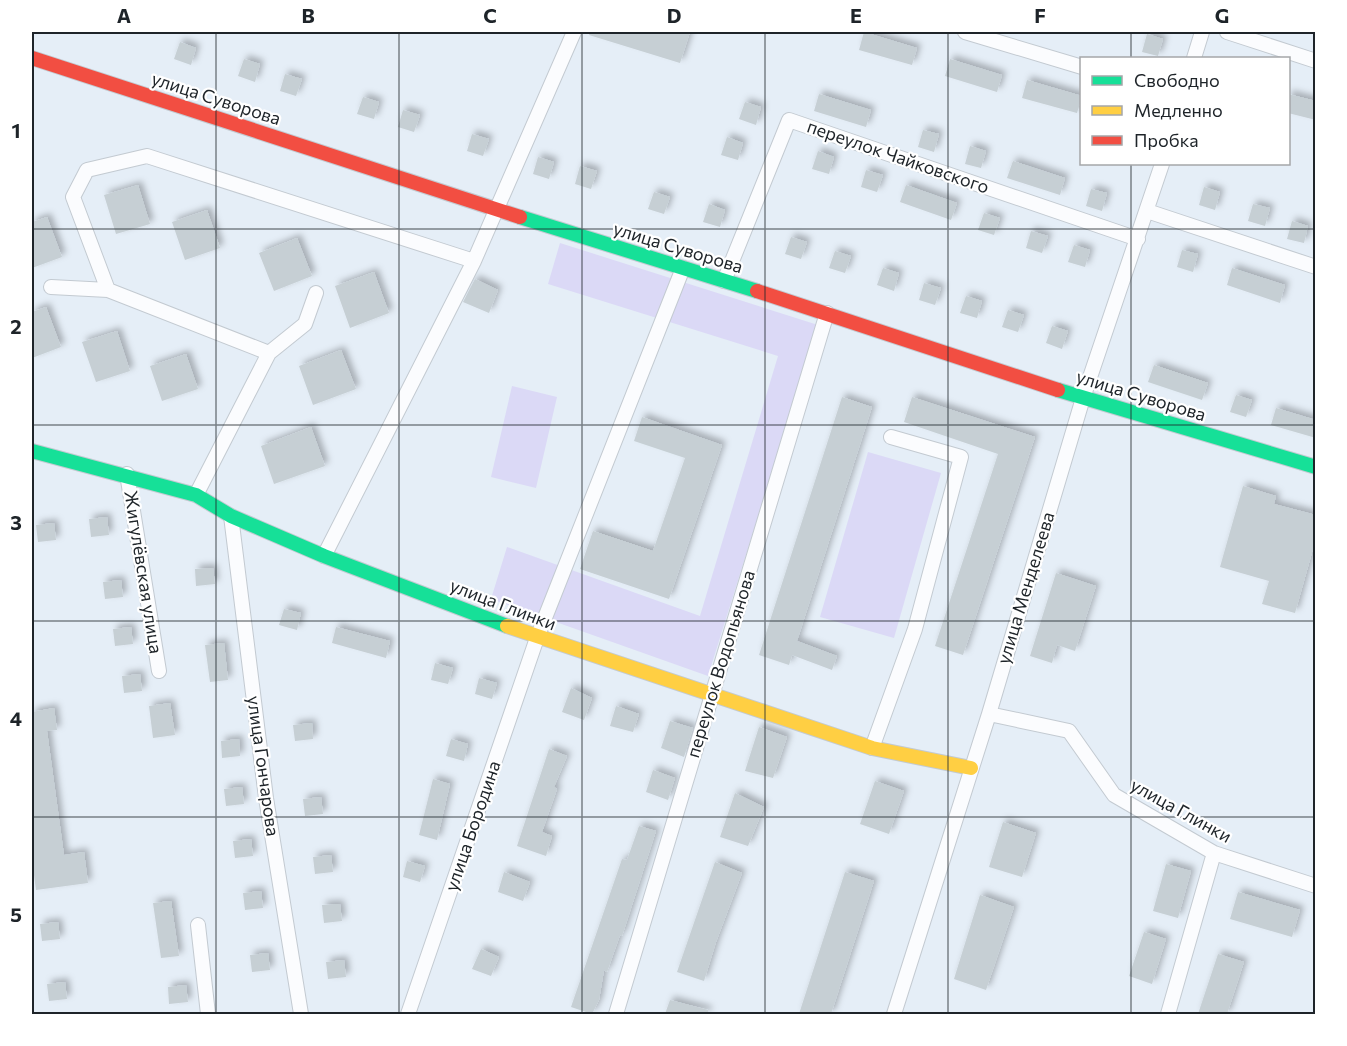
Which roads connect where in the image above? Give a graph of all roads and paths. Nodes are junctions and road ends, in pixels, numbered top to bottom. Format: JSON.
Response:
{"nodes":[{"id":1,"x":574,"y":32,"type":"edge"},
{"id":2,"x":965,"y":32,"type":"edge"},
{"id":3,"x":1202,"y":32,"type":"edge"},
{"id":4,"x":1227,"y":32,"type":"edge"},
{"id":5,"x":985,"y":34,"type":"edge"},
{"id":6,"x":1194,"y":57,"type":"edge"},
{"id":7,"x":32,"y":58,"type":"edge"},
{"id":8,"x":1316,"y":62,"type":"edge"},
{"id":9,"x":1080,"y":66,"type":"edge"},
{"id":10,"x":1162,"y":165,"type":"edge"},
{"id":11,"x":494,"y":209,"type":"junction"},
{"id":12,"x":1147,"y":211,"type":"junction"},
{"id":13,"x":1138,"y":239,"type":"junction"},
{"id":14,"x":474,"y":261,"type":"junction"},
{"id":15,"x":1316,"y":267,"type":"edge"},
{"id":16,"x":683,"y":268,"type":"junction"},
{"id":17,"x":724,"y":280,"type":"junction"},
{"id":18,"x":51,"y":286,"type":"dead end"},
{"id":19,"x":108,"y":290,"type":"junction"},
{"id":20,"x":316,"y":293,"type":"dead end"},
{"id":21,"x":827,"y":313,"type":"junction"},
{"id":22,"x":269,"y":353,"type":"junction"},
{"id":23,"x":1083,"y":398,"type":"junction"},
{"id":24,"x":891,"y":437,"type":"dead end"},
{"id":25,"x":32,"y":451,"type":"edge"},
{"id":26,"x":1316,"y":467,"type":"edge"},
{"id":27,"x":126,"y":474,"type":"junction"},
{"id":28,"x":196,"y":495,"type":"junction"},
{"id":29,"x":231,"y":516,"type":"junction"},
{"id":30,"x":324,"y":556,"type":"junction"},
{"id":31,"x":537,"y":638,"type":"junction"},
{"id":32,"x":159,"y":671,"type":"dead end"},
{"id":33,"x":711,"y":696,"type":"junction"},
{"id":34,"x":989,"y":714,"type":"junction"},
{"id":35,"x":872,"y":748,"type":"junction"},
{"id":36,"x":971,"y":768,"type":"junction"},
{"id":37,"x":1214,"y":853,"type":"junction"},
{"id":38,"x":1316,"y":886,"type":"edge"},
{"id":39,"x":198,"y":926,"type":"dead end"},
{"id":40,"x":208,"y":1014,"type":"edge"},
{"id":41,"x":301,"y":1014,"type":"edge"},
{"id":42,"x":408,"y":1014,"type":"edge"},
{"id":43,"x":616,"y":1014,"type":"edge"},
{"id":44,"x":894,"y":1014,"type":"edge"},
{"id":45,"x":1168,"y":1014,"type":"edge"}],
"edges":[{"from":1,"to":11,"type":"street"},
{"from":2,"to":5,"type":"street"},
{"from":3,"to":6,"type":"street"},
{"from":4,"to":8,"type":"street"},
{"from":5,"to":9,"type":"street"},
{"from":7,"to":11,"type":"street","name":"улица Суворова"},
{"from":10,"to":12,"type":"street","name":"улица Менделеева"},
{"from":11,"to":14,"type":"street"},
{"from":11,"to":16,"type":"street","name":"улица Суворова"},
{"from":12,"to":13,"type":"street","name":"улица Менделеева"},
{"from":12,"to":15,"type":"street"},
{"from":13,"to":17,"type":"street","name":"переулок Чайковского"},
{"from":13,"to":23,"type":"street","name":"улица Менделеева"},
{"from":14,"to":19,"type":"street"},
{"from":14,"to":30,"type":"street"},
{"from":16,"to":17,"type":"street","name":"улица Суворова"},
{"from":16,"to":31,"type":"street","name":"улица Бородина"},
{"from":17,"to":21,"type":"street","name":"улица Суворова"},
{"from":18,"to":19,"type":"street"},
{"from":19,"to":22,"type":"street"},
{"from":20,"to":22,"type":"street"},
{"from":21,"to":23,"type":"street","name":"улица Суворова"},
{"from":21,"to":33,"type":"street","name":"переулок Водопьянова"},
{"from":22,"to":28,"type":"street"},
{"from":23,"to":26,"type":"street","name":"улица Суворова"},
{"from":23,"to":34,"type":"street","name":"улица Менделеева"},
{"from":24,"to":35,"type":"street"},
{"from":25,"to":27,"type":"street","name":"улица Глинки"},
{"from":27,"to":28,"type":"street","name":"улица Глинки"},
{"from":27,"to":32,"type":"street","name":"Жигулёвская улица"},
{"from":28,"to":29,"type":"street","name":"улица Глинки"},
{"from":29,"to":30,"type":"street","name":"улица Глинки"},
{"from":29,"to":41,"type":"street","name":"улица Гончарова"},
{"from":30,"to":31,"type":"street","name":"улица Глинки"},
{"from":31,"to":33,"type":"street","name":"улица Глинки"},
{"from":31,"to":42,"type":"street","name":"улица Бородина"},
{"from":33,"to":35,"type":"street","name":"улица Глинки"},
{"from":33,"to":43,"type":"street","name":"переулок Водопьянова"},
{"from":34,"to":36,"type":"street","name":"улица Менделеева"},
{"from":34,"to":37,"type":"street","name":"улица Глинки"},
{"from":35,"to":36,"type":"street","name":"улица Глинки"},
{"from":36,"to":44,"type":"street","name":"улица Менделеева"},
{"from":37,"to":38,"type":"street","name":"улица Глинки"},
{"from":37,"to":45,"type":"street"},
{"from":39,"to":40,"type":"street"}]}
